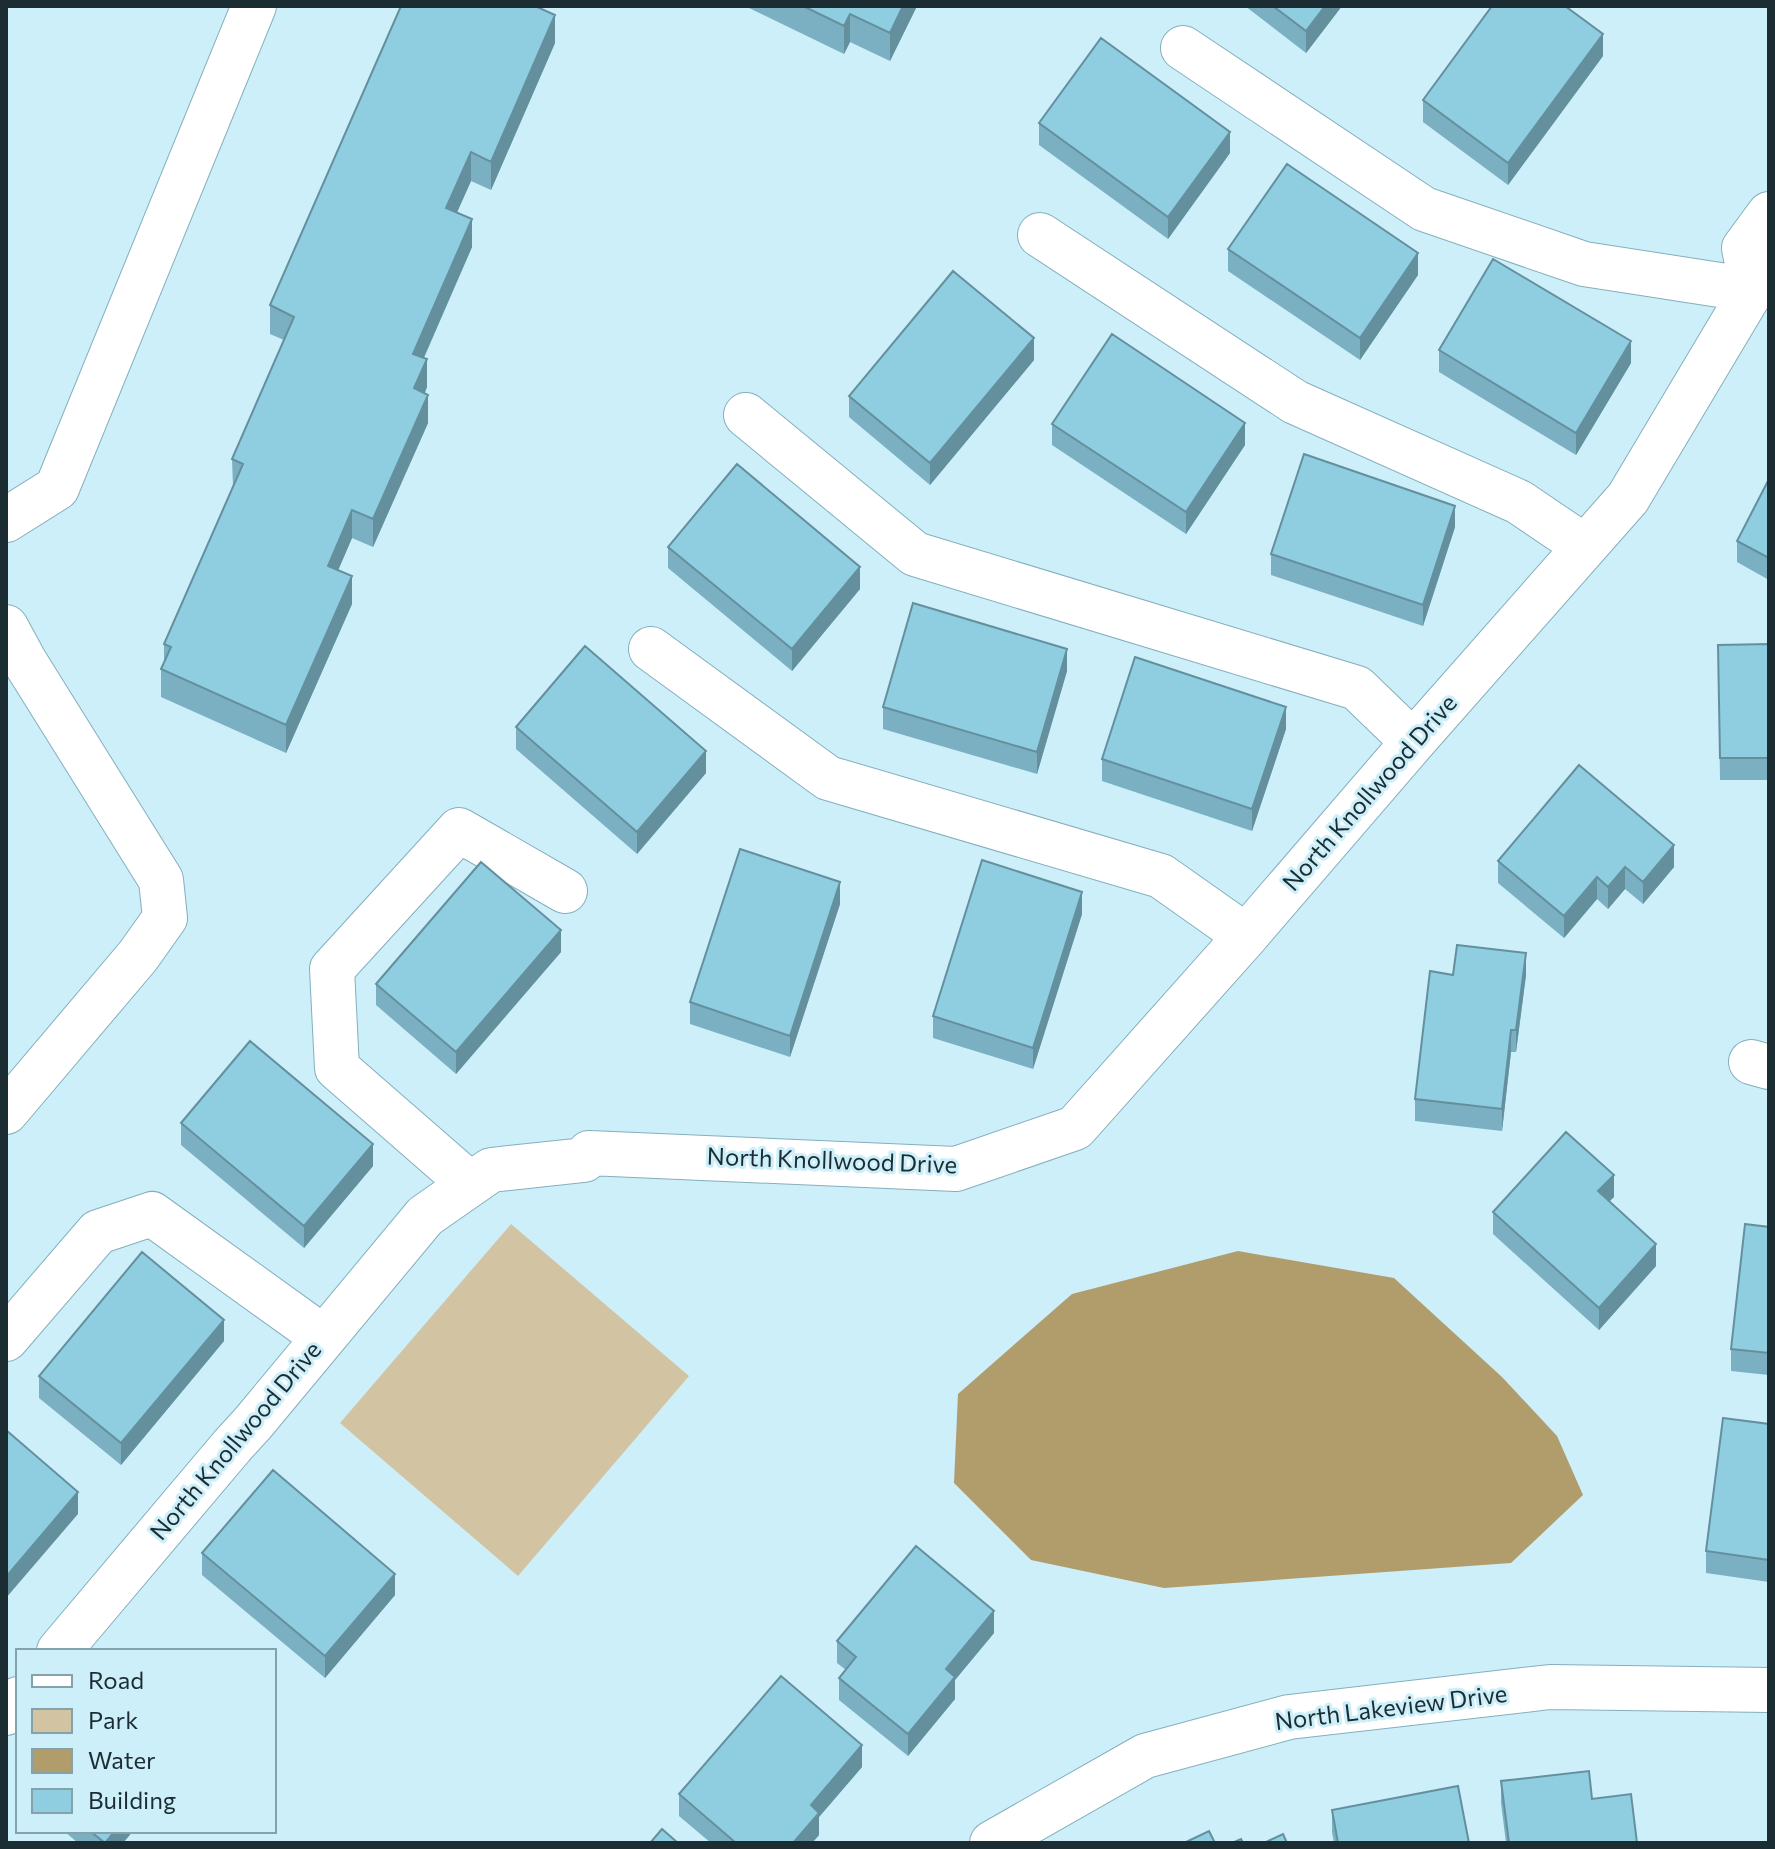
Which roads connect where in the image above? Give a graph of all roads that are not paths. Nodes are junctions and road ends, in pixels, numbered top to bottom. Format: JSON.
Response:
{"nodes":[{"id":1,"x":254,"y":6,"type":"edge"},
{"id":2,"x":1183,"y":48,"type":"dead end"},
{"id":3,"x":1769,"y":214,"type":"edge"},
{"id":4,"x":1040,"y":235,"type":"dead end"},
{"id":5,"x":1761,"y":288,"type":"edge"},
{"id":6,"x":746,"y":415,"type":"dead end"},
{"id":7,"x":6,"y":520,"type":"edge"},
{"id":8,"x":1584,"y":546,"type":"junction"},
{"id":9,"x":6,"y":627,"type":"edge"},
{"id":10,"x":651,"y":649,"type":"dead end"},
{"id":11,"x":1413,"y":742,"type":"junction"},
{"id":12,"x":565,"y":891,"type":"dead end"},
{"id":13,"x":1246,"y":936,"type":"junction"},
{"id":14,"x":6,"y":1112,"type":"edge"},
{"id":15,"x":470,"y":1184,"type":"junction"},
{"id":16,"x":323,"y":1337,"type":"junction"},
{"id":17,"x":6,"y":1339,"type":"edge"},
{"id":18,"x":61,"y":1649,"type":"edge"},
{"id":19,"x":1769,"y":1690,"type":"edge"},
{"id":20,"x":992,"y":1843,"type":"edge"}],
"edges":[{"from":1,"to":7,"type":"street"},
{"from":2,"to":5,"type":"street"},
{"from":3,"to":5,"type":"street"},
{"from":4,"to":8,"type":"street"},
{"from":5,"to":8,"type":"street","name":"North Knollwood Drive"},
{"from":6,"to":11,"type":"street"},
{"from":8,"to":11,"type":"street","name":"North Knollwood Drive"},
{"from":9,"to":14,"type":"street"},
{"from":10,"to":13,"type":"street"},
{"from":11,"to":13,"type":"street","name":"North Knollwood Drive"},
{"from":12,"to":15,"type":"street"},
{"from":13,"to":15,"type":"street","name":"North Knollwood Drive"},
{"from":15,"to":16,"type":"street","name":"North Knollwood Drive"},
{"from":16,"to":17,"type":"street"},
{"from":16,"to":18,"type":"street","name":"North Knollwood Drive"},
{"from":19,"to":20,"type":"street","name":"North Lakeview Drive"}]}
